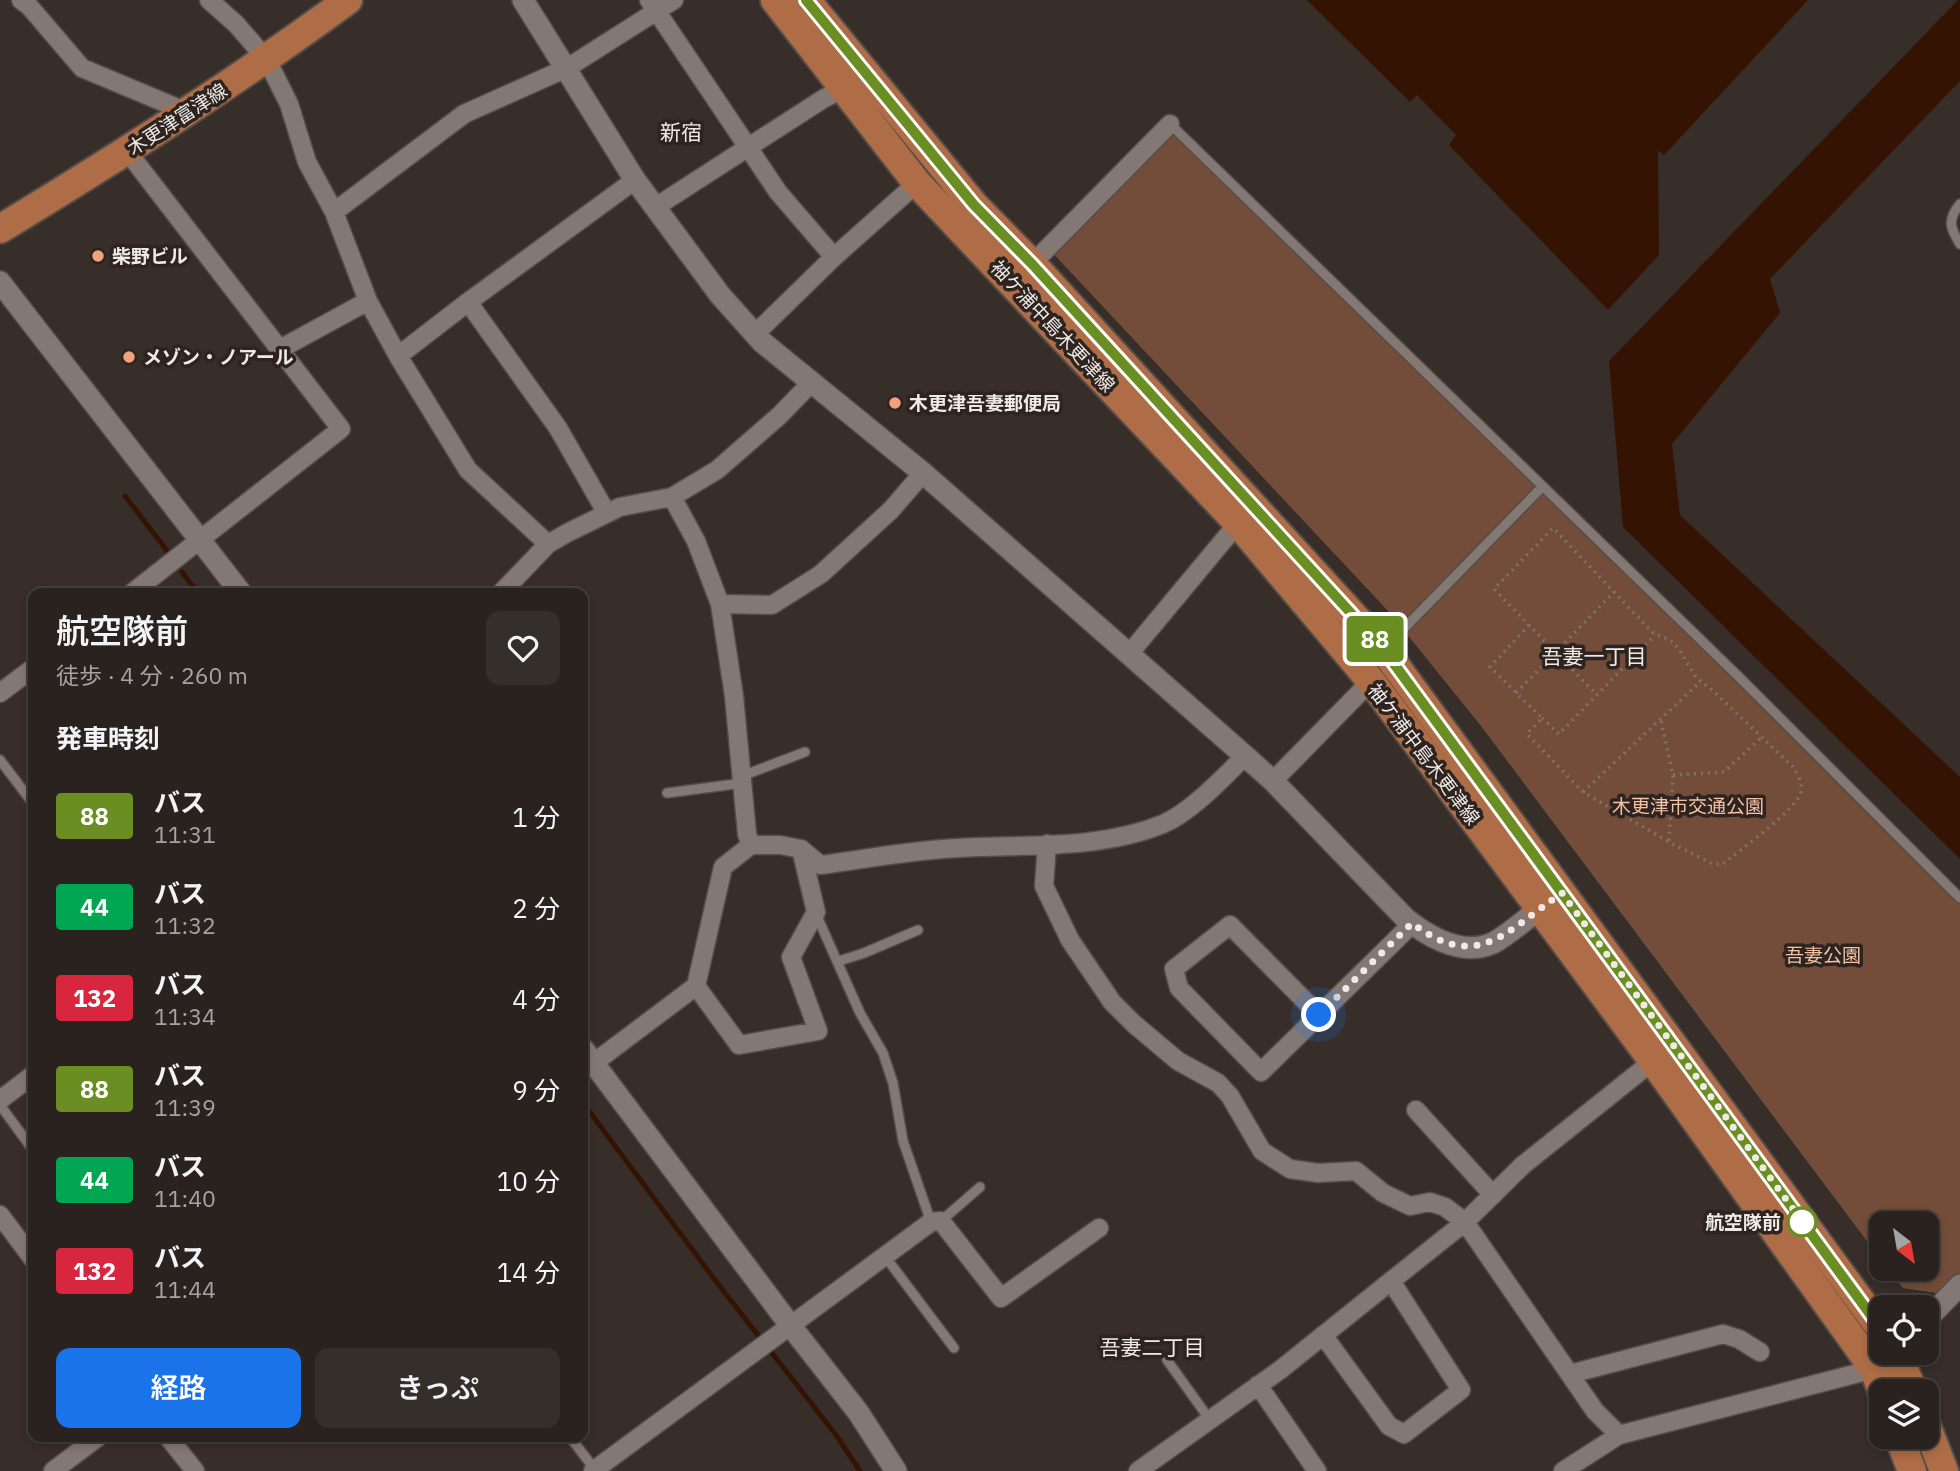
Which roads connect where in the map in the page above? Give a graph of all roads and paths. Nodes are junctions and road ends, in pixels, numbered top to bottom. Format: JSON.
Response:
{"nodes":[{"id":1,"x":21,"y":0,"type":"edge"},
{"id":2,"x":209,"y":0,"type":"edge"},
{"id":3,"x":348,"y":0,"type":"edge"},
{"id":4,"x":523,"y":0,"type":"edge"},
{"id":5,"x":674,"y":0,"type":"edge"},
{"id":6,"x":775,"y":0,"type":"edge"},
{"id":7,"x":806,"y":0,"type":"edge"},
{"id":8,"x":652,"y":6,"type":"edge"},
{"id":9,"x":267,"y":60,"type":"junction"},
{"id":10,"x":567,"y":68,"type":"junction"},
{"id":11,"x":844,"y":88,"type":"junction"},
{"id":12,"x":187,"y":112,"type":"junction"},
{"id":13,"x":1170,"y":124,"type":"joint"},
{"id":14,"x":747,"y":147,"type":"junction"},
{"id":15,"x":127,"y":151,"type":"junction"},
{"id":16,"x":635,"y":180,"type":"junction"},
{"id":17,"x":917,"y":183,"type":"junction"},
{"id":18,"x":1960,"y":204,"type":"edge"},
{"id":19,"x":654,"y":208,"type":"junction"},
{"id":20,"x":334,"y":212,"type":"junction"},
{"id":21,"x":0,"y":229,"type":"edge"},
{"id":22,"x":1960,"y":244,"type":"edge"},
{"id":23,"x":834,"y":257,"type":"junction"},
{"id":24,"x":1032,"y":264,"type":"junction"},
{"id":25,"x":0,"y":282,"type":"edge"},
{"id":26,"x":1012,"y":284,"type":"junction"},
{"id":27,"x":368,"y":301,"type":"junction"},
{"id":28,"x":468,"y":302,"type":"junction"},
{"id":29,"x":755,"y":334,"type":"junction"},
{"id":30,"x":279,"y":349,"type":"junction"},
{"id":31,"x":398,"y":356,"type":"junction"},
{"id":32,"x":811,"y":383,"type":"junction"},
{"id":33,"x":923,"y":473,"type":"junction"},
{"id":34,"x":1542,"y":487,"type":"junction"},
{"id":35,"x":672,"y":497,"type":"junction"},
{"id":36,"x":606,"y":512,"type":"junction"},
{"id":37,"x":1238,"y":523,"type":"junction"},
{"id":38,"x":201,"y":540,"type":"junction"},
{"id":39,"x":548,"y":544,"type":"junction"},
{"id":40,"x":139,"y":588,"type":"edge"},
{"id":41,"x":237,"y":588,"type":"edge"},
{"id":42,"x":506,"y":588,"type":"edge"},
{"id":43,"x":1614,"y":592,"type":"junction"},
{"id":44,"x":720,"y":604,"type":"junction"},
{"id":45,"x":1529,"y":625,"type":"junction"},
{"id":46,"x":1655,"y":635,"type":"junction"},
{"id":47,"x":1383,"y":649,"type":"junction"},
{"id":48,"x":1556,"y":652,"type":"junction"},
{"id":49,"x":1129,"y":654,"type":"junction"},
{"id":50,"x":28,"y":671,"type":"edge"},
{"id":51,"x":1371,"y":681,"type":"junction"},
{"id":52,"x":1700,"y":682,"type":"junction"},
{"id":53,"x":0,"y":693,"type":"edge"},
{"id":54,"x":1517,"y":693,"type":"junction"},
{"id":55,"x":1597,"y":695,"type":"junction"},
{"id":56,"x":1542,"y":718,"type":"junction"},
{"id":57,"x":1661,"y":721,"type":"junction"},
{"id":58,"x":1762,"y":737,"type":"junction"},
{"id":59,"x":806,"y":752,"type":"dead end"},
{"id":60,"x":1245,"y":756,"type":"junction"},
{"id":61,"x":0,"y":760,"type":"edge"},
{"id":62,"x":1673,"y":775,"type":"junction"},
{"id":63,"x":742,"y":780,"type":"junction"},
{"id":64,"x":1273,"y":781,"type":"junction"},
{"id":65,"x":1583,"y":792,"type":"junction"},
{"id":66,"x":667,"y":793,"type":"dead end"},
{"id":67,"x":28,"y":798,"type":"edge"},
{"id":68,"x":1669,"y":842,"type":"junction"},
{"id":69,"x":1047,"y":844,"type":"junction"},
{"id":70,"x":751,"y":845,"type":"junction"},
{"id":71,"x":801,"y":849,"type":"junction"},
{"id":72,"x":1960,"y":898,"type":"edge"},
{"id":73,"x":1550,"y":901,"type":"junction"},
{"id":74,"x":816,"y":912,"type":"junction"},
{"id":75,"x":1412,"y":923,"type":"junction"},
{"id":76,"x":918,"y":930,"type":"dead end"},
{"id":77,"x":839,"y":961,"type":"junction"},
{"id":78,"x":696,"y":986,"type":"junction"},
{"id":79,"x":1319,"y":1015,"type":"junction"},
{"id":80,"x":588,"y":1060,"type":"edge"},
{"id":81,"x":1653,"y":1061,"type":"junction"},
{"id":82,"x":588,"y":1064,"type":"edge"},
{"id":83,"x":28,"y":1079,"type":"edge"},
{"id":84,"x":0,"y":1102,"type":"edge"},
{"id":85,"x":1416,"y":1110,"type":"dead end"},
{"id":86,"x":28,"y":1143,"type":"edge"},
{"id":87,"x":980,"y":1187,"type":"dead end"},
{"id":88,"x":1493,"y":1195,"type":"junction"},
{"id":89,"x":0,"y":1215,"type":"edge"},
{"id":90,"x":936,"y":1222,"type":"junction"},
{"id":91,"x":1465,"y":1222,"type":"junction"},
{"id":92,"x":1099,"y":1228,"type":"dead end"},
{"id":93,"x":28,"y":1252,"type":"edge"},
{"id":94,"x":884,"y":1255,"type":"junction"},
{"id":95,"x":1391,"y":1281,"type":"junction"},
{"id":96,"x":1960,"y":1285,"type":"edge"},
{"id":97,"x":1939,"y":1307,"type":"edge"},
{"id":98,"x":1869,"y":1313,"type":"edge"},
{"id":99,"x":790,"y":1325,"type":"junction"},
{"id":100,"x":1323,"y":1335,"type":"junction"},
{"id":101,"x":954,"y":1348,"type":"dead end"},
{"id":102,"x":1760,"y":1352,"type":"dead end"},
{"id":103,"x":1167,"y":1360,"type":"dead end"},
{"id":104,"x":1886,"y":1366,"type":"edge"},
{"id":105,"x":1570,"y":1374,"type":"junction"},
{"id":106,"x":1900,"y":1379,"type":"edge"},
{"id":107,"x":1258,"y":1385,"type":"junction"},
{"id":108,"x":1210,"y":1420,"type":"junction"},
{"id":109,"x":1619,"y":1435,"type":"junction"},
{"id":110,"x":92,"y":1442,"type":"edge"},
{"id":111,"x":172,"y":1442,"type":"edge"},
{"id":112,"x":574,"y":1442,"type":"edge"},
{"id":113,"x":1904,"y":1449,"type":"edge"},
{"id":114,"x":1936,"y":1449,"type":"edge"},
{"id":115,"x":54,"y":1471,"type":"edge"},
{"id":116,"x":195,"y":1471,"type":"edge"},
{"id":117,"x":595,"y":1471,"type":"edge"},
{"id":118,"x":896,"y":1471,"type":"edge"},
{"id":119,"x":1139,"y":1471,"type":"edge"},
{"id":120,"x":1317,"y":1471,"type":"edge"},
{"id":121,"x":1563,"y":1471,"type":"edge"},
{"id":122,"x":1912,"y":1471,"type":"edge"},
{"id":123,"x":1944,"y":1471,"type":"edge"}],
"edges":[{"from":1,"to":12,"type":"street"},
{"from":2,"to":9,"type":"street"},
{"from":3,"to":9,"type":"main road","name":"木更津富津線"},
{"from":4,"to":10,"type":"street"},
{"from":5,"to":8,"type":"street"},
{"from":6,"to":11,"type":"main road","name":"袖ケ浦中島木更津線"},
{"from":7,"to":24,"type":"main road","name":"袖ケ浦中島木更津線"},
{"from":8,"to":10,"type":"street"},
{"from":8,"to":14,"type":"street"},
{"from":9,"to":12,"type":"main road","name":"木更津富津線"},
{"from":9,"to":20,"type":"street"},
{"from":10,"to":16,"type":"street"},
{"from":10,"to":20,"type":"street"},
{"from":11,"to":14,"type":"street"},
{"from":11,"to":17,"type":"main road","name":"袖ケ浦中島木更津線"},
{"from":12,"to":15,"type":"main road","name":"木更津富津線"},
{"from":13,"to":24,"type":"street"},
{"from":13,"to":34,"type":"lane"},
{"from":14,"to":19,"type":"street"},
{"from":14,"to":23,"type":"street"},
{"from":15,"to":21,"type":"main road","name":"木更津富津線"},
{"from":15,"to":30,"type":"street"},
{"from":16,"to":19,"type":"street"},
{"from":16,"to":28,"type":"street"},
{"from":17,"to":23,"type":"street"},
{"from":17,"to":26,"type":"main road","name":"袖ケ浦中島木更津線"},
{"from":18,"to":22,"type":"lane"},
{"from":19,"to":29,"type":"street"},
{"from":20,"to":27,"type":"street"},
{"from":23,"to":29,"type":"street"},
{"from":24,"to":26,"type":"street"},
{"from":24,"to":47,"type":"main road","name":"袖ケ浦中島木更津線"},
{"from":25,"to":38,"type":"street"},
{"from":26,"to":37,"type":"main road","name":"袖ケ浦中島木更津線"},
{"from":27,"to":30,"type":"street"},
{"from":27,"to":31,"type":"street"},
{"from":28,"to":31,"type":"street"},
{"from":28,"to":36,"type":"street"},
{"from":29,"to":32,"type":"street"},
{"from":30,"to":38,"type":"street"},
{"from":31,"to":39,"type":"street"},
{"from":32,"to":33,"type":"street"},
{"from":32,"to":35,"type":"street"},
{"from":33,"to":44,"type":"street"},
{"from":33,"to":49,"type":"street"},
{"from":34,"to":47,"type":"lane"},
{"from":34,"to":72,"type":"lane"},
{"from":35,"to":36,"type":"street"},
{"from":35,"to":44,"type":"street"},
{"from":36,"to":39,"type":"street"},
{"from":37,"to":49,"type":"street"},
{"from":37,"to":51,"type":"main road","name":"袖ケ浦中島木更津線"},
{"from":38,"to":40,"type":"street"},
{"from":38,"to":41,"type":"street"},
{"from":39,"to":42,"type":"street"},
{"from":43,"to":45,"type":"path"},
{"from":43,"to":46,"type":"path"},
{"from":43,"to":48,"type":"path"},
{"from":44,"to":63,"type":"street"},
{"from":45,"to":48,"type":"path"},
{"from":45,"to":54,"type":"path"},
{"from":46,"to":52,"type":"path"},
{"from":46,"to":55,"type":"path"},
{"from":47,"to":73,"type":"main road","name":"袖ケ浦中島木更津線"},
{"from":48,"to":54,"type":"path"},
{"from":48,"to":55,"type":"path"},
{"from":49,"to":60,"type":"street"},
{"from":50,"to":53,"type":"street"},
{"from":51,"to":64,"type":"street"},
{"from":51,"to":73,"type":"main road","name":"袖ケ浦中島木更津線"},
{"from":52,"to":57,"type":"path"},
{"from":52,"to":58,"type":"path"},
{"from":54,"to":56,"type":"path"},
{"from":55,"to":56,"type":"path"},
{"from":56,"to":65,"type":"path"},
{"from":57,"to":62,"type":"path"},
{"from":57,"to":65,"type":"path"},
{"from":58,"to":62,"type":"path"},
{"from":58,"to":68,"type":"path"},
{"from":59,"to":63,"type":"lane"},
{"from":60,"to":64,"type":"street"},
{"from":60,"to":69,"type":"street"},
{"from":61,"to":67,"type":"lane"},
{"from":62,"to":68,"type":"path"},
{"from":63,"to":66,"type":"lane"},
{"from":63,"to":70,"type":"street"},
{"from":64,"to":75,"type":"street"},
{"from":65,"to":68,"type":"path"},
{"from":69,"to":71,"type":"street"},
{"from":69,"to":91,"type":"street"},
{"from":70,"to":71,"type":"street"},
{"from":70,"to":78,"type":"street"},
{"from":71,"to":74,"type":"street"},
{"from":73,"to":75,"type":"street"},
{"from":73,"to":81,"type":"main road","name":"袖ケ浦中島木更津線"},
{"from":73,"to":98,"type":"main road","name":"袖ケ浦中島木更津線"},
{"from":74,"to":77,"type":"lane"},
{"from":74,"to":78,"type":"street"},
{"from":75,"to":79,"type":"street"},
{"from":76,"to":77,"type":"lane"},
{"from":77,"to":90,"type":"lane"},
{"from":78,"to":80,"type":"street"},
{"from":79,"to":79,"type":"street"},
{"from":81,"to":88,"type":"street"},
{"from":81,"to":104,"type":"main road","name":"袖ケ浦中島木更津線"},
{"from":82,"to":99,"type":"street"},
{"from":83,"to":84,"type":"street"},
{"from":84,"to":86,"type":"lane"},
{"from":85,"to":88,"type":"street"},
{"from":87,"to":90,"type":"lane"},
{"from":88,"to":91,"type":"street"},
{"from":89,"to":93,"type":"street"},
{"from":90,"to":92,"type":"street"},
{"from":90,"to":94,"type":"street"},
{"from":91,"to":95,"type":"street"},
{"from":91,"to":105,"type":"street"},
{"from":94,"to":99,"type":"street"},
{"from":94,"to":101,"type":"lane"},
{"from":95,"to":100,"type":"street"},
{"from":95,"to":100,"type":"street"},
{"from":96,"to":97,"type":"street"},
{"from":99,"to":117,"type":"street"},
{"from":99,"to":118,"type":"street"},
{"from":100,"to":107,"type":"street"},
{"from":102,"to":105,"type":"street"},
{"from":103,"to":108,"type":"lane"},
{"from":104,"to":106,"type":"main road","name":"袖ケ浦中島木更津線"},
{"from":104,"to":109,"type":"street"},
{"from":105,"to":109,"type":"street"},
{"from":107,"to":108,"type":"street"},
{"from":107,"to":120,"type":"street"},
{"from":108,"to":119,"type":"street"},
{"from":109,"to":121,"type":"street"},
{"from":110,"to":115,"type":"street"},
{"from":111,"to":116,"type":"street"},
{"from":112,"to":117,"type":"lane"},
{"from":113,"to":122,"type":"main road"},
{"from":114,"to":123,"type":"main road"}]}
